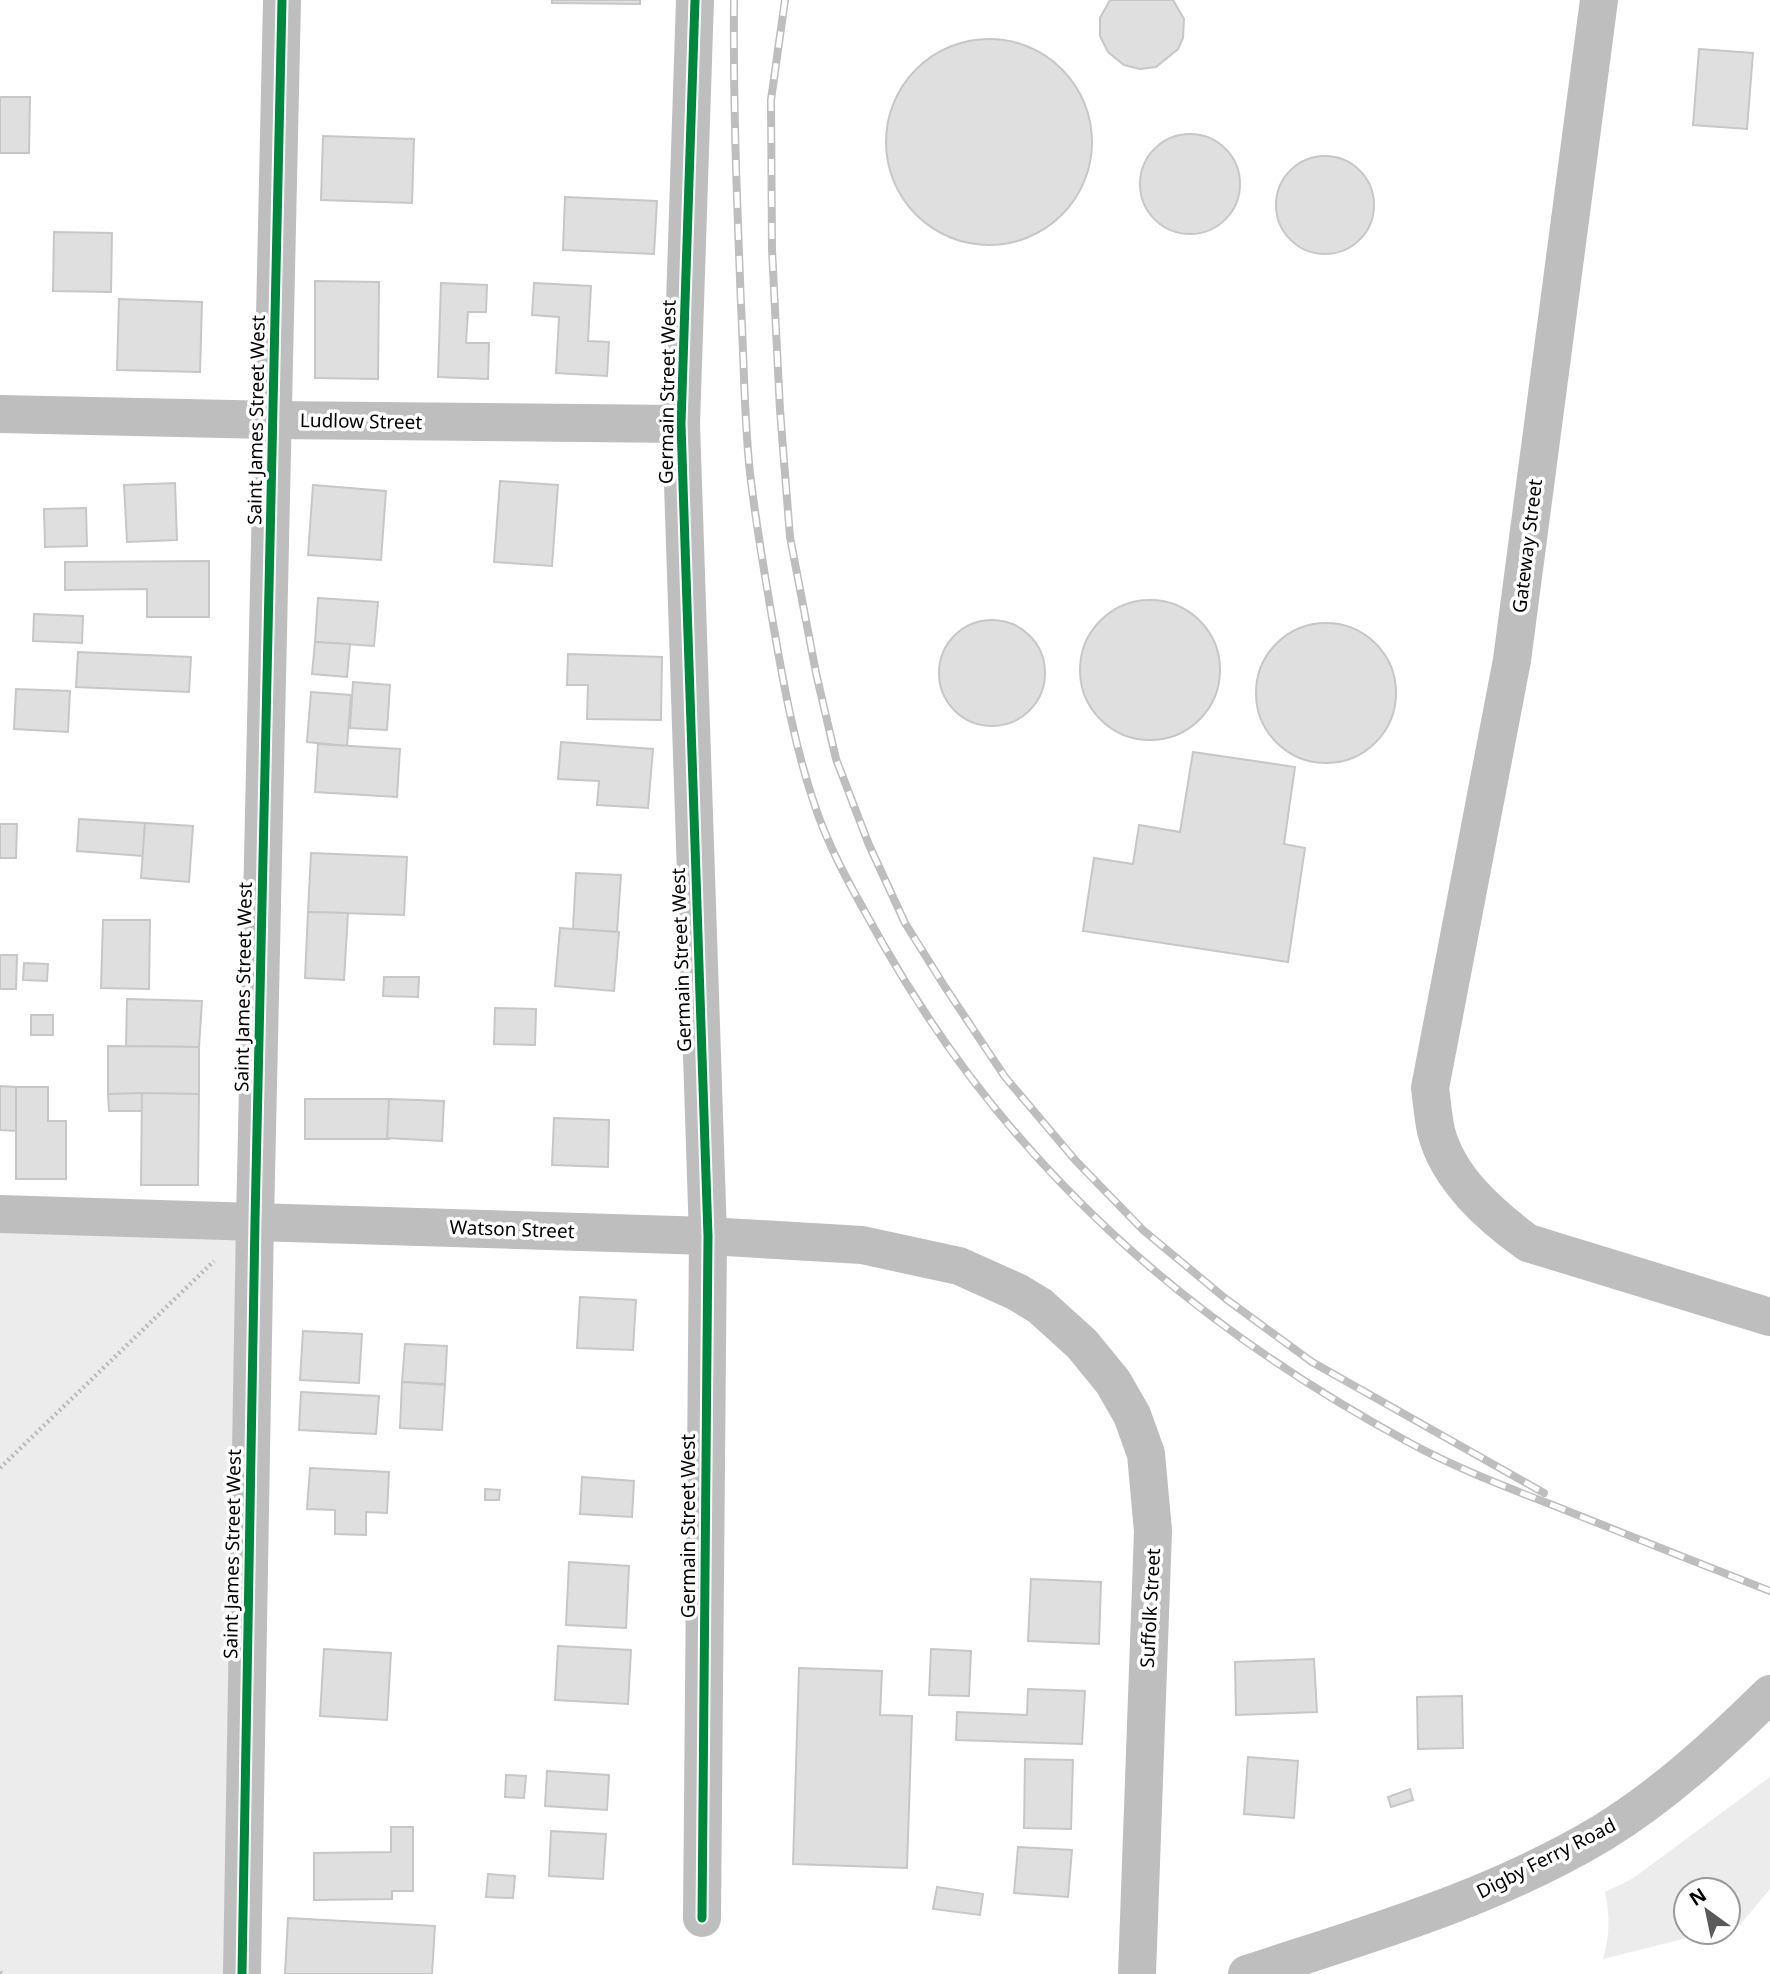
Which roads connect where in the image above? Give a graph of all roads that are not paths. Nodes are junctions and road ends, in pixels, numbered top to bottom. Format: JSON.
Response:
{"nodes":[{"id":1,"x":282,"y":0,"type":"edge"},
{"id":2,"x":695,"y":0,"type":"edge"},
{"id":3,"x":1599,"y":0,"type":"edge"},
{"id":4,"x":0,"y":414,"type":"edge"},
{"id":5,"x":273,"y":420,"type":"junction"},
{"id":6,"x":681,"y":424,"type":"junction"},
{"id":7,"x":0,"y":1214,"type":"edge"},
{"id":8,"x":255,"y":1221,"type":"junction"},
{"id":9,"x":708,"y":1236,"type":"junction"},
{"id":10,"x":1017,"y":1292,"type":"joint"},
{"id":11,"x":1770,"y":1317,"type":"edge"},
{"id":12,"x":1770,"y":1694,"type":"edge"},
{"id":13,"x":702,"y":1918,"type":"dead end"},
{"id":14,"x":242,"y":1974,"type":"edge"},
{"id":15,"x":1137,"y":1974,"type":"edge"},
{"id":16,"x":1247,"y":1974,"type":"edge"}],
"edges":[{"from":1,"to":5,"type":"street","name":"Saint James Street West"},
{"from":2,"to":6,"type":"street","name":"Germain Street West"},
{"from":3,"to":11,"type":"street","name":"Gateway Street"},
{"from":4,"to":5,"type":"street","name":"Ludlow Street"},
{"from":5,"to":6,"type":"street","name":"Ludlow Street"},
{"from":5,"to":8,"type":"street","name":"Saint James Street West"},
{"from":6,"to":9,"type":"street","name":"Germain Street West"},
{"from":7,"to":8,"type":"street","name":"Watson Street"},
{"from":8,"to":9,"type":"street","name":"Watson Street"},
{"from":8,"to":14,"type":"street","name":"Saint James Street West"},
{"from":9,"to":10,"type":"street","name":"Watson Street"},
{"from":9,"to":13,"type":"street","name":"Germain Street West"},
{"from":10,"to":15,"type":"street","name":"Suffolk Street"},
{"from":12,"to":16,"type":"street","name":"Digby Ferry Road"}]}
